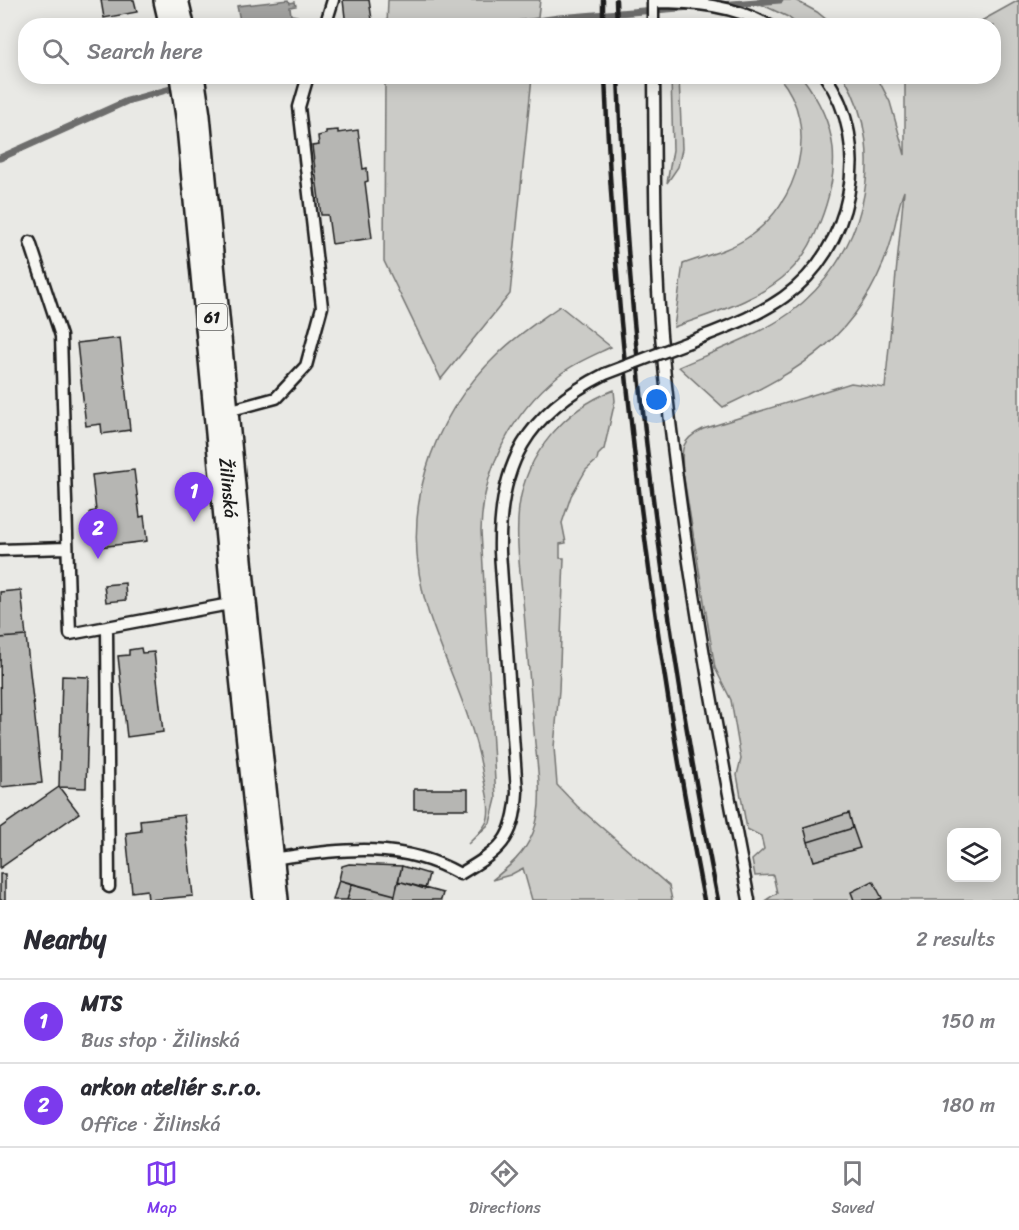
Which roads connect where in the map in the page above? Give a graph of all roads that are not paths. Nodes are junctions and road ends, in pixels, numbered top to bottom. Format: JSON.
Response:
{"nodes":[{"id":1,"x":171,"y":0,"type":"edge"},
{"id":2,"x":333,"y":0,"type":"edge"},
{"id":3,"x":653,"y":1,"type":"edge"},
{"id":4,"x":175,"y":18,"type":"edge"},
{"id":5,"x":327,"y":18,"type":"edge"},
{"id":6,"x":653,"y":18,"type":"edge"},
{"id":7,"x":755,"y":18,"type":"edge"},
{"id":8,"x":188,"y":84,"type":"edge"},
{"id":9,"x":305,"y":84,"type":"edge"},
{"id":10,"x":654,"y":84,"type":"edge"},
{"id":11,"x":829,"y":84,"type":"edge"},
{"id":12,"x":30,"y":242,"type":"dead end"},
{"id":13,"x":221,"y":413,"type":"junction"},
{"id":14,"x":67,"y":548,"type":"junction"},
{"id":15,"x":0,"y":550,"type":"edge"},
{"id":16,"x":238,"y":602,"type":"junction"},
{"id":17,"x":107,"y":628,"type":"junction"},
{"id":18,"x":267,"y":860,"type":"junction"},
{"id":19,"x":109,"y":887,"type":"dead end"},
{"id":20,"x":272,"y":900,"type":"edge"},
{"id":21,"x":749,"y":900,"type":"edge"}],
"edges":[{"from":1,"to":4,"type":"main road"},
{"from":2,"to":5,"type":"lane"},
{"from":3,"to":6,"type":"lane"},
{"from":3,"to":7,"type":"lane"},
{"from":8,"to":13,"type":"main road","name":"Žilinská","number":"61"},
{"from":9,"to":13,"type":"lane"},
{"from":10,"to":21,"type":"lane"},
{"from":11,"to":18,"type":"lane","bridge":true},
{"from":12,"to":14,"type":"lane"},
{"from":13,"to":16,"type":"main road","name":"Žilinská","number":"61"},
{"from":14,"to":15,"type":"lane"},
{"from":14,"to":17,"type":"lane"},
{"from":16,"to":17,"type":"lane"},
{"from":16,"to":18,"type":"main road","name":"Žilinská","number":"61"},
{"from":17,"to":19,"type":"lane"},
{"from":18,"to":20,"type":"main road","name":"Žilinská","number":"61"}]}
